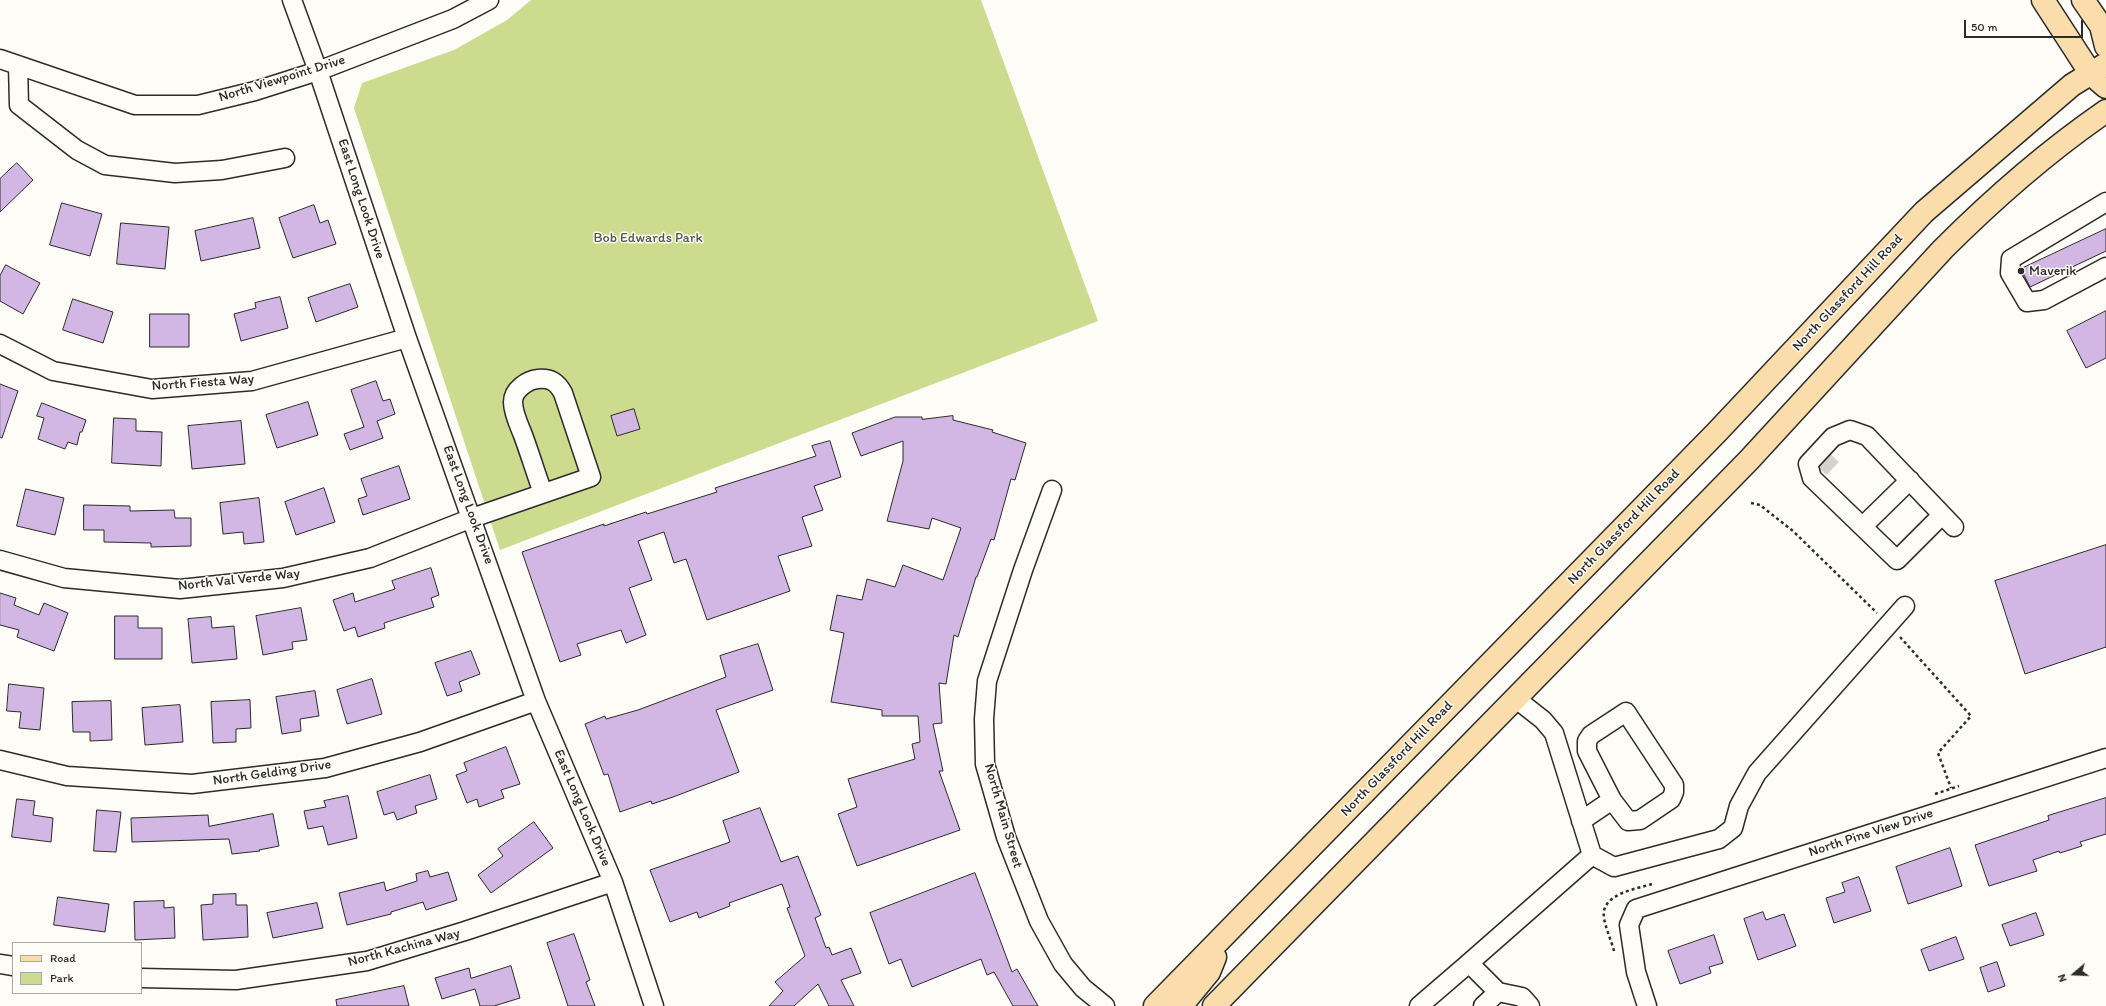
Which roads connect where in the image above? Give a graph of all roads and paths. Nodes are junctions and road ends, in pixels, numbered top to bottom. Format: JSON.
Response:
{"nodes":[{"id":1,"x":292,"y":0,"type":"edge"},
{"id":2,"x":489,"y":0,"type":"edge"},
{"id":3,"x":2043,"y":0,"type":"edge"},
{"id":4,"x":2083,"y":0,"type":"edge"},
{"id":5,"x":2106,"y":46,"type":"edge"},
{"id":6,"x":0,"y":59,"type":"edge"},
{"id":7,"x":18,"y":65,"type":"junction"},
{"id":8,"x":318,"y":71,"type":"junction"},
{"id":9,"x":2101,"y":75,"type":"edge"},
{"id":10,"x":2106,"y":111,"type":"edge"},
{"id":11,"x":285,"y":158,"type":"dead end"},
{"id":12,"x":2106,"y":202,"type":"edge"},
{"id":13,"x":2106,"y":267,"type":"edge"},
{"id":14,"x":408,"y":338,"type":"junction"},
{"id":15,"x":0,"y":344,"type":"edge"},
{"id":16,"x":1836,"y":436,"type":"junction"},
{"id":17,"x":1833,"y":455,"type":"tunnel mouth"},
{"id":18,"x":1910,"y":480,"type":"junction"},
{"id":19,"x":1052,"y":490,"type":"dead end"},
{"id":20,"x":543,"y":493,"type":"junction"},
{"id":21,"x":1750,"y":503,"type":"dead end"},
{"id":22,"x":472,"y":518,"type":"junction"},
{"id":23,"x":1863,"y":526,"type":"junction"},
{"id":24,"x":0,"y":560,"type":"edge"},
{"id":25,"x":1904,"y":606,"type":"dead end"},
{"id":26,"x":1878,"y":615,"type":"dead end"},
{"id":27,"x":1896,"y":633,"type":"dead end"},
{"id":28,"x":1515,"y":698,"type":"junction"},
{"id":29,"x":536,"y":701,"type":"junction"},
{"id":30,"x":2106,"y":758,"type":"edge"},
{"id":31,"x":0,"y":760,"type":"edge"},
{"id":32,"x":1951,"y":788,"type":"dead end"},
{"id":33,"x":1612,"y":800,"type":"junction"},
{"id":34,"x":1581,"y":821,"type":"junction"},
{"id":35,"x":1592,"y":855,"type":"junction"},
{"id":36,"x":613,"y":882,"type":"junction"},
{"id":37,"x":1223,"y":937,"type":"junction"},
{"id":38,"x":1469,"y":963,"type":"junction"},
{"id":39,"x":0,"y":964,"type":"edge"},
{"id":40,"x":12,"y":966,"type":"edge"},
{"id":41,"x":142,"y":978,"type":"edge"},
{"id":42,"x":1498,"y":992,"type":"junction"},
{"id":43,"x":654,"y":1006,"type":"edge"},
{"id":44,"x":1105,"y":1006,"type":"edge"},
{"id":45,"x":1155,"y":1006,"type":"edge"},
{"id":46,"x":1181,"y":1006,"type":"edge"},
{"id":47,"x":1214,"y":1006,"type":"edge"},
{"id":48,"x":1419,"y":1006,"type":"edge"},
{"id":49,"x":1483,"y":1006,"type":"edge"},
{"id":50,"x":1530,"y":1006,"type":"edge"},
{"id":51,"x":1647,"y":1006,"type":"edge"}],
"edges":[{"from":1,"to":8,"type":"street","name":"East Long Look Drive"},
{"from":2,"to":8,"type":"street","name":"North Viewpoint Drive"},
{"from":3,"to":9,"type":"main road"},
{"from":4,"to":5,"type":"main road"},
{"from":6,"to":7,"type":"street","name":"North Viewpoint Drive"},
{"from":7,"to":8,"type":"street","name":"North Viewpoint Drive"},
{"from":7,"to":11,"type":"street"},
{"from":8,"to":14,"type":"street","name":"East Long Look Drive"},
{"from":9,"to":37,"type":"main road","name":"North Glassford Hill Road"},
{"from":10,"to":28,"type":"main road"},
{"from":12,"to":13,"type":"street"},
{"from":14,"to":15,"type":"street","name":"North Fiesta Way"},
{"from":14,"to":22,"type":"street","name":"East Long Look Drive"},
{"from":16,"to":17,"type":"street"},
{"from":16,"to":18,"type":"street"},
{"from":16,"to":23,"type":"street"},
{"from":18,"to":23,"type":"street"},
{"from":18,"to":23,"type":"street"},
{"from":19,"to":44,"type":"street","name":"North Main Street"},
{"from":20,"to":20,"type":"street","name":"North Val Verde Way"},
{"from":20,"to":22,"type":"street","name":"North Val Verde Way"},
{"from":21,"to":26,"type":"path"},
{"from":22,"to":24,"type":"street","name":"North Val Verde Way"},
{"from":22,"to":29,"type":"street","name":"East Long Look Drive"},
{"from":25,"to":35,"type":"street"},
{"from":27,"to":32,"type":"path"},
{"from":28,"to":34,"type":"street"},
{"from":28,"to":47,"type":"main road"},
{"from":29,"to":31,"type":"street","name":"North Gelding Drive"},
{"from":29,"to":36,"type":"street","name":"East Long Look Drive"},
{"from":30,"to":51,"type":"street","name":"North Pine View Drive"},
{"from":33,"to":33,"type":"street"},
{"from":33,"to":34,"type":"street"},
{"from":34,"to":35,"type":"street"},
{"from":35,"to":38,"type":"street"},
{"from":36,"to":41,"type":"street","name":"North Kachina Way"},
{"from":36,"to":43,"type":"street","name":"East Long Look Drive"},
{"from":37,"to":45,"type":"main road","name":"North Glassford Hill Road"},
{"from":37,"to":46,"type":"main road"},
{"from":38,"to":42,"type":"street"},
{"from":38,"to":48,"type":"street"},
{"from":39,"to":40,"type":"street"},
{"from":42,"to":49,"type":"street"},
{"from":42,"to":50,"type":"street"}]}
